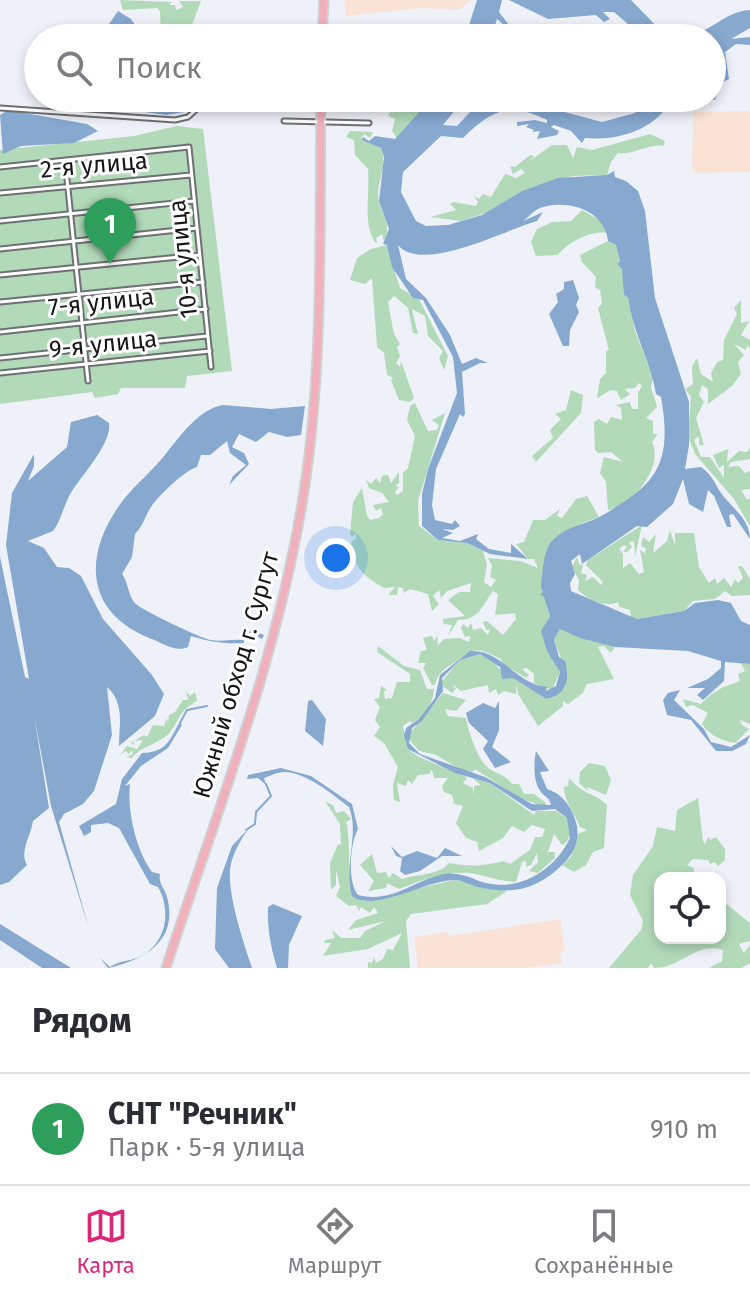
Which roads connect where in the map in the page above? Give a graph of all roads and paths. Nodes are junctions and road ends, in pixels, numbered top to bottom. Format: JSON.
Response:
{"nodes":[{"id":1,"x":326,"y":0,"type":"edge"},
{"id":2,"x":325,"y":24,"type":"edge"},
{"id":3,"x":327,"y":24,"type":"edge"},
{"id":4,"x":0,"y":108,"type":"edge"},
{"id":5,"x":24,"y":110,"type":"edge"},
{"id":6,"x":58,"y":112,"type":"edge"},
{"id":7,"x":194,"y":112,"type":"edge"},
{"id":8,"x":322,"y":112,"type":"edge"},
{"id":9,"x":284,"y":121,"type":"dead end"},
{"id":10,"x":322,"y":122,"type":"junction"},
{"id":11,"x":369,"y":123,"type":"dead end"},
{"id":12,"x":65,"y":160,"type":"junction"},
{"id":13,"x":0,"y":167,"type":"edge"},
{"id":14,"x":192,"y":175,"type":"junction"},
{"id":15,"x":67,"y":185,"type":"junction"},
{"id":16,"x":0,"y":193,"type":"edge"},
{"id":17,"x":194,"y":201,"type":"junction"},
{"id":18,"x":71,"y":213,"type":"junction"},
{"id":19,"x":0,"y":221,"type":"edge"},
{"id":20,"x":197,"y":228,"type":"junction"},
{"id":21,"x":74,"y":241,"type":"junction"},
{"id":22,"x":0,"y":249,"type":"edge"},
{"id":23,"x":200,"y":254,"type":"junction"},
{"id":24,"x":77,"y":268,"type":"junction"},
{"id":25,"x":0,"y":275,"type":"edge"},
{"id":26,"x":203,"y":282,"type":"junction"},
{"id":27,"x":80,"y":295,"type":"junction"},
{"id":28,"x":0,"y":302,"type":"edge"},
{"id":29,"x":206,"y":309,"type":"junction"},
{"id":30,"x":83,"y":323,"type":"junction"},
{"id":31,"x":0,"y":332,"type":"edge"},
{"id":32,"x":209,"y":336,"type":"junction"},
{"id":33,"x":85,"y":349,"type":"junction"},
{"id":34,"x":210,"y":351,"type":"junction"},
{"id":35,"x":0,"y":358,"type":"edge"},
{"id":36,"x":86,"y":364,"type":"junction"},
{"id":37,"x":211,"y":367,"type":"dead end"},
{"id":38,"x":0,"y":373,"type":"edge"},
{"id":39,"x":88,"y":381,"type":"dead end"},
{"id":40,"x":168,"y":968,"type":"edge"}],
"edges":[{"from":1,"to":2,"type":"highway"},
{"from":1,"to":3,"type":"highway"},
{"from":4,"to":5,"type":"street"},
{"from":6,"to":7,"type":"street"},
{"from":8,"to":10,"type":"highway","name":"Южный обход г. Сургут"},
{"from":9,"to":10,"type":"street"},
{"from":10,"to":11,"type":"street"},
{"from":10,"to":40,"type":"highway","name":"Южный обход г. Сургут"},
{"from":12,"to":13,"type":"street"},
{"from":12,"to":14,"type":"street","name":"10-я улица"},
{"from":12,"to":15,"type":"street"},
{"from":14,"to":15,"type":"street","name":"2-я улица"},
{"from":14,"to":17,"type":"street","name":"10-я улица"},
{"from":15,"to":16,"type":"street","name":"2-я улица"},
{"from":15,"to":18,"type":"street"},
{"from":17,"to":18,"type":"street"},
{"from":17,"to":20,"type":"street","name":"10-я улица"},
{"from":18,"to":19,"type":"street"},
{"from":18,"to":21,"type":"street"},
{"from":20,"to":21,"type":"street"},
{"from":20,"to":23,"type":"street","name":"10-я улица"},
{"from":21,"to":22,"type":"street"},
{"from":21,"to":24,"type":"street"},
{"from":23,"to":24,"type":"street"},
{"from":23,"to":26,"type":"street","name":"10-я улица"},
{"from":24,"to":25,"type":"street"},
{"from":24,"to":27,"type":"street"},
{"from":26,"to":27,"type":"street"},
{"from":26,"to":29,"type":"street","name":"10-я улица"},
{"from":27,"to":28,"type":"street"},
{"from":27,"to":30,"type":"street"},
{"from":29,"to":30,"type":"street","name":"7-я улица"},
{"from":29,"to":32,"type":"street","name":"10-я улица"},
{"from":30,"to":31,"type":"street","name":"7-я улица"},
{"from":30,"to":33,"type":"street"},
{"from":32,"to":33,"type":"street"},
{"from":32,"to":34,"type":"street","name":"10-я улица"},
{"from":33,"to":35,"type":"street"},
{"from":33,"to":36,"type":"street"},
{"from":34,"to":36,"type":"street","name":"9-я улица"},
{"from":34,"to":37,"type":"street","name":"10-я улица"},
{"from":36,"to":38,"type":"street","name":"9-я улица"},
{"from":36,"to":39,"type":"street"}]}
